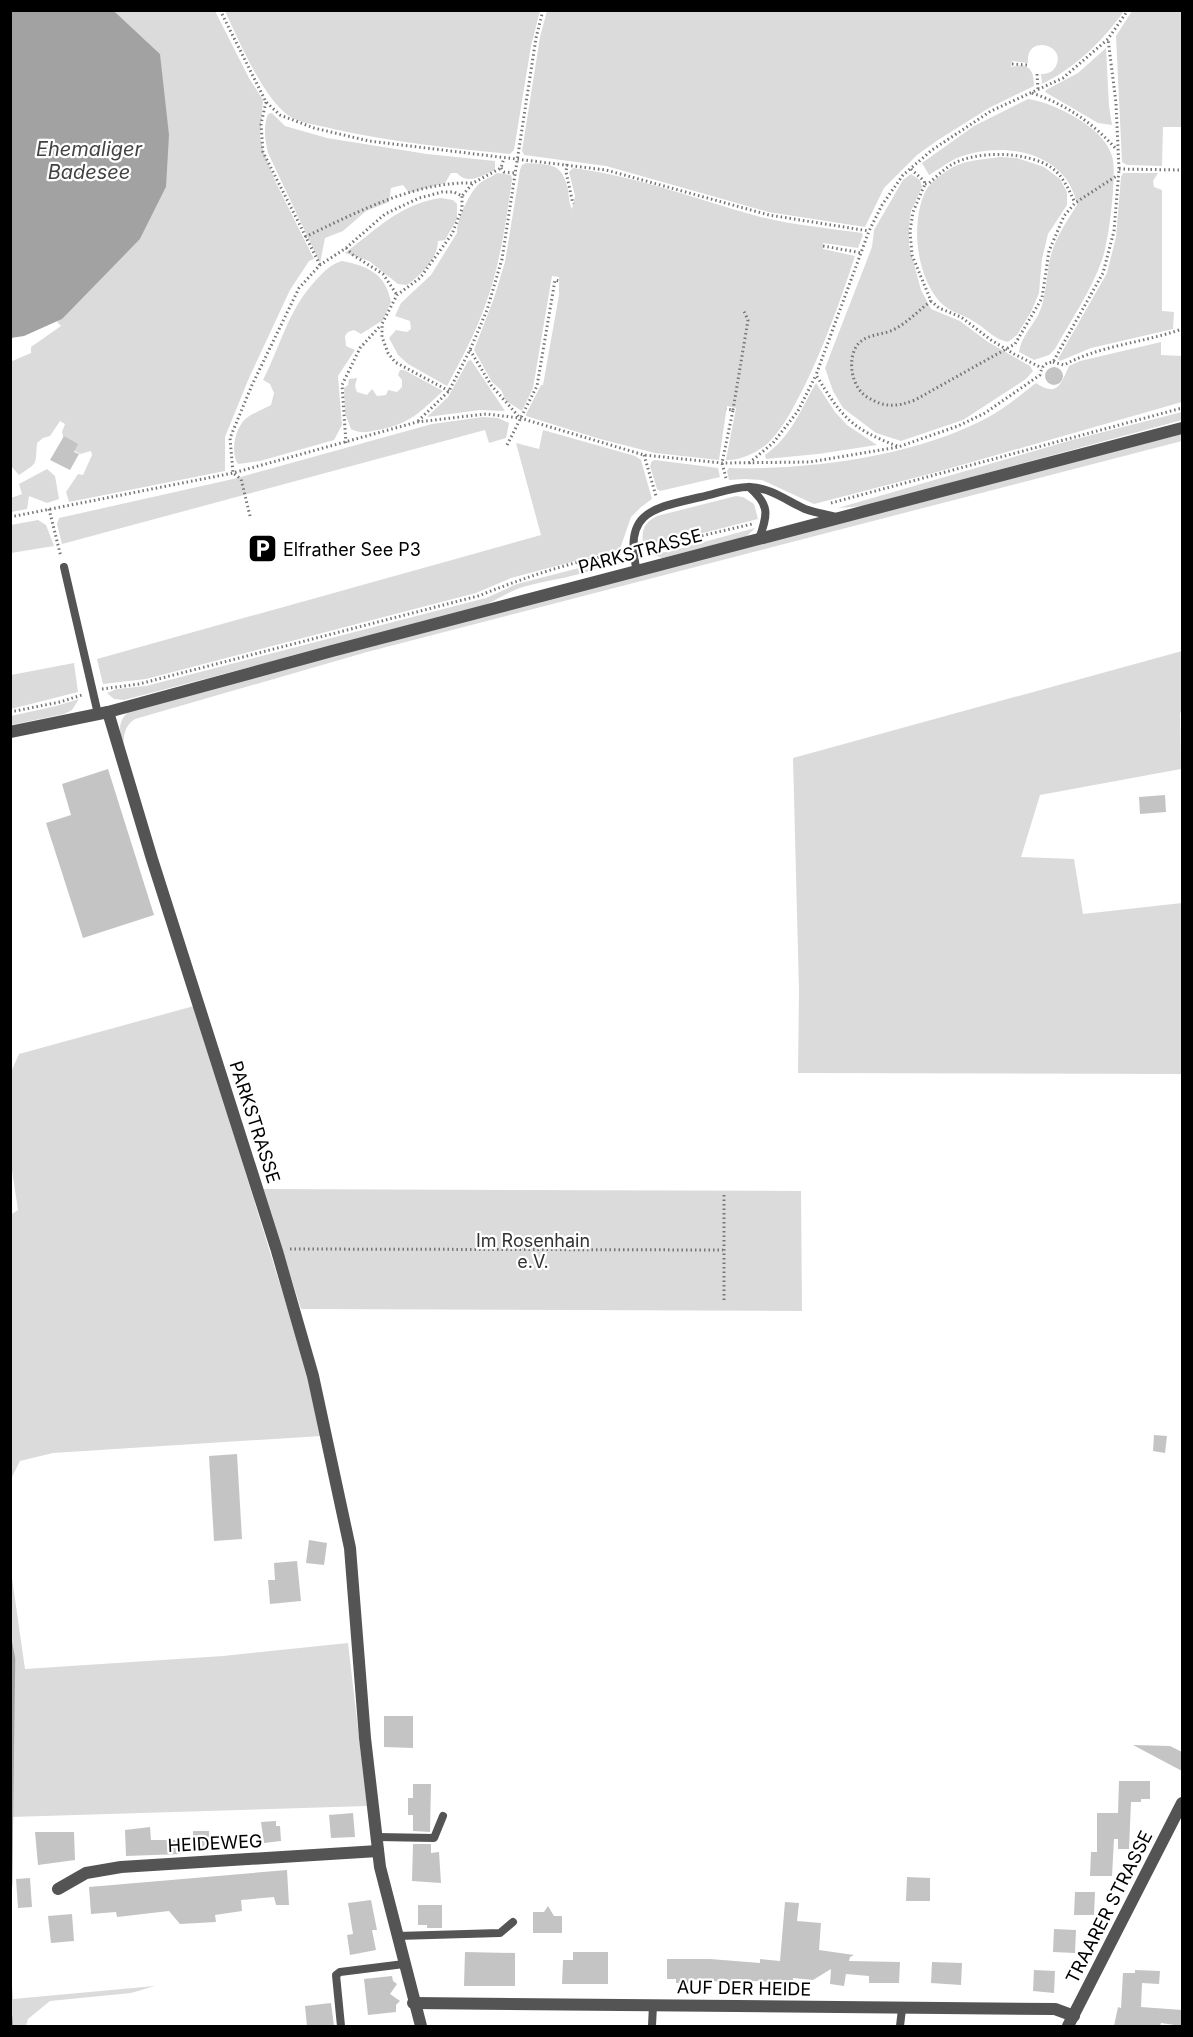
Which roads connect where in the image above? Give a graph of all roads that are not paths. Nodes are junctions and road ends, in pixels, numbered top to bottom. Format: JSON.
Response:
{"nodes":[{"id":1,"x":1182,"y":428,"type":"edge"},
{"id":2,"x":749,"y":487,"type":"junction"},
{"id":3,"x":840,"y":518,"type":"junction"},
{"id":4,"x":759,"y":539,"type":"junction"},
{"id":5,"x":64,"y":567,"type":"road end"},
{"id":6,"x":637,"y":571,"type":"junction"},
{"id":7,"x":103,"y":713,"type":"junction"},
{"id":8,"x":10,"y":732,"type":"edge"},
{"id":9,"x":1182,"y":1803,"type":"edge"},
{"id":10,"x":443,"y":1816,"type":"dead end"},
{"id":11,"x":377,"y":1837,"type":"junction"},
{"id":12,"x":378,"y":1851,"type":"junction"},
{"id":13,"x":58,"y":1889,"type":"dead end"},
{"id":14,"x":513,"y":1922,"type":"dead end"},
{"id":15,"x":397,"y":1936,"type":"junction"},
{"id":16,"x":404,"y":1964,"type":"junction"},
{"id":17,"x":413,"y":2003,"type":"junction"},
{"id":18,"x":653,"y":2005,"type":"junction"},
{"id":19,"x":902,"y":2009,"type":"junction"},
{"id":20,"x":1071,"y":2021,"type":"edge"},
{"id":21,"x":341,"y":2026,"type":"edge"},
{"id":22,"x":421,"y":2026,"type":"edge"},
{"id":23,"x":652,"y":2026,"type":"edge"},
{"id":24,"x":900,"y":2026,"type":"edge"}],
"edges":[{"from":1,"to":3,"type":"street","name":"PARKSTRASSE"},
{"from":2,"to":3,"type":"lane"},
{"from":2,"to":4,"type":"lane"},
{"from":2,"to":6,"type":"lane"},
{"from":3,"to":4,"type":"street","name":"PARKSTRASSE"},
{"from":4,"to":6,"type":"street","name":"PARKSTRASSE"},
{"from":5,"to":7,"type":"lane"},
{"from":6,"to":7,"type":"street","name":"PARKSTRASSE"},
{"from":7,"to":8,"type":"street","name":"PARKSTRASSE"},
{"from":7,"to":11,"type":"street","name":"PARKSTRASSE"},
{"from":9,"to":20,"type":"street","name":"TRAARER STRASSE"},
{"from":10,"to":11,"type":"lane"},
{"from":11,"to":12,"type":"street"},
{"from":12,"to":13,"type":"street","name":"HEIDEWEG"},
{"from":12,"to":15,"type":"street"},
{"from":14,"to":15,"type":"lane"},
{"from":15,"to":16,"type":"street"},
{"from":16,"to":17,"type":"street"},
{"from":16,"to":21,"type":"lane"},
{"from":17,"to":18,"type":"street","name":"AUF DER HEIDE"},
{"from":17,"to":22,"type":"street"},
{"from":18,"to":19,"type":"street","name":"AUF DER HEIDE"},
{"from":18,"to":23,"type":"lane"},
{"from":19,"to":20,"type":"street","name":"AUF DER HEIDE"},
{"from":19,"to":24,"type":"lane"}]}
